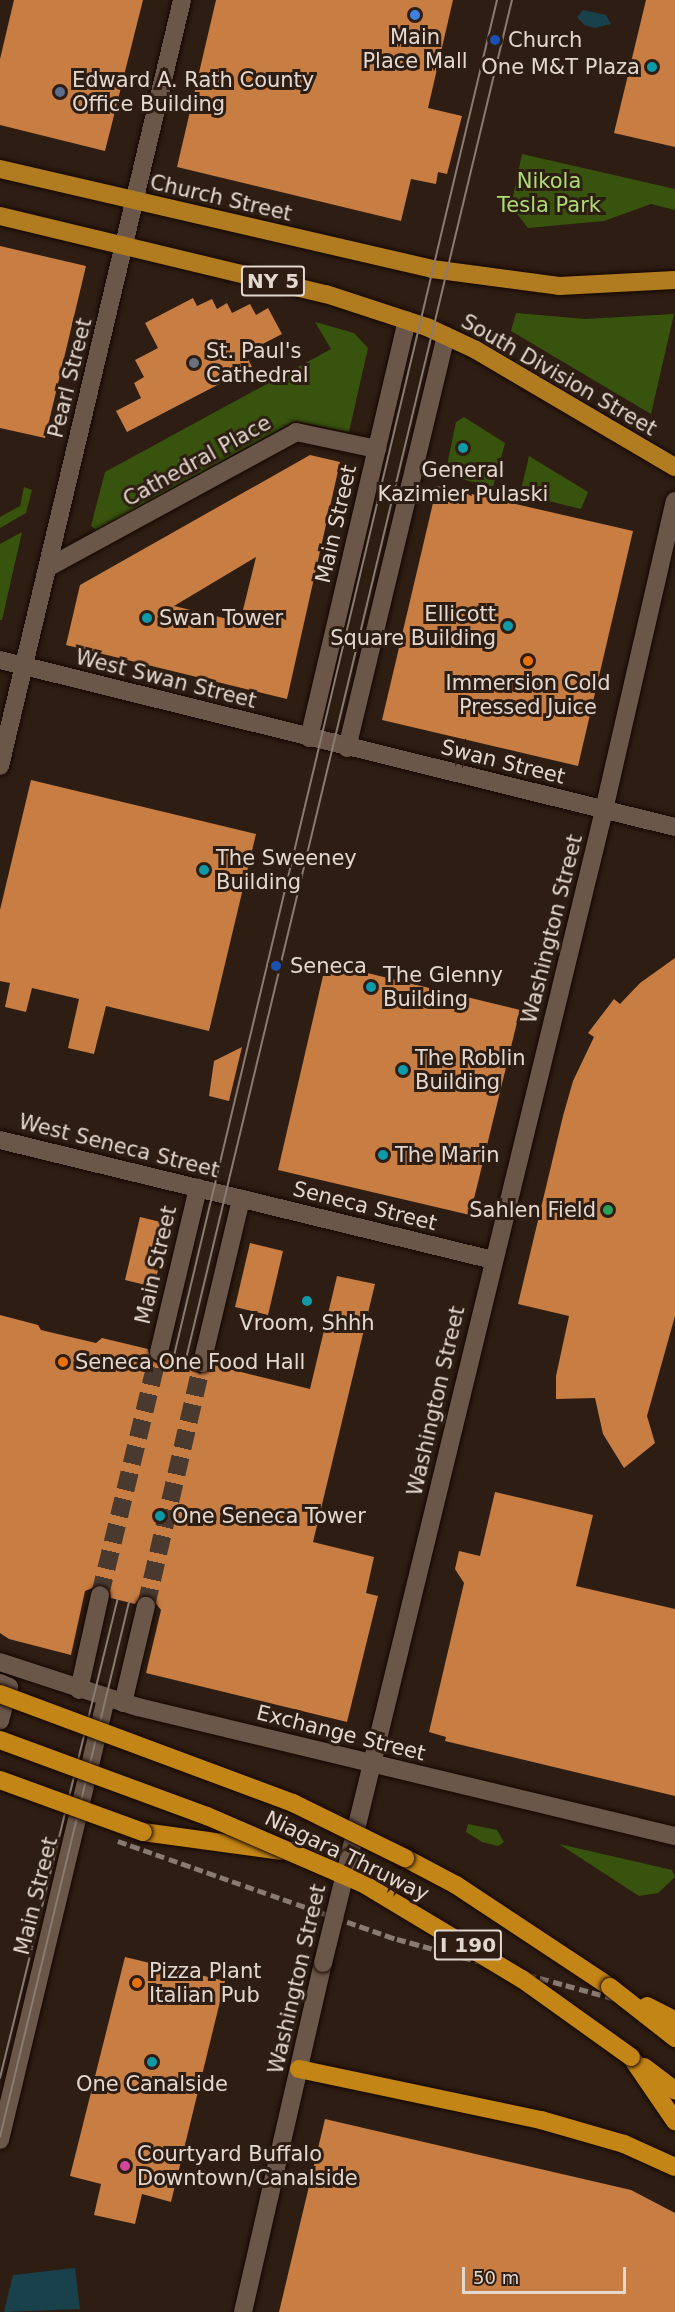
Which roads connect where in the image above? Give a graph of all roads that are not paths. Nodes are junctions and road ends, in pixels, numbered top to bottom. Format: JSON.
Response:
{"nodes":[{"id":1,"x":182,"y":0,"type":"edge"},
{"id":2,"x":0,"y":169,"type":"edge"},
{"id":3,"x":135,"y":201,"type":"junction"},
{"id":4,"x":0,"y":216,"type":"edge"},
{"id":5,"x":125,"y":246,"type":"junction"},
{"id":6,"x":675,"y":280,"type":"edge"},
{"id":7,"x":413,"y":323,"type":"junction"},
{"id":8,"x":446,"y":336,"type":"junction"},
{"id":9,"x":377,"y":449,"type":"junction"},
{"id":10,"x":675,"y":467,"type":"edge"},
{"id":11,"x":675,"y":501,"type":"edge"},
{"id":12,"x":47,"y":568,"type":"junction"},
{"id":13,"x":0,"y":660,"type":"edge"},
{"id":14,"x":24,"y":666,"type":"junction"},
{"id":15,"x":315,"y":740,"type":"junction"},
{"id":16,"x":347,"y":748,"type":"junction"},
{"id":17,"x":0,"y":766,"type":"edge"},
{"id":18,"x":604,"y":810,"type":"junction"},
{"id":19,"x":675,"y":827,"type":"edge"},
{"id":20,"x":0,"y":1140,"type":"edge"},
{"id":21,"x":198,"y":1188,"type":"junction"},
{"id":22,"x":234,"y":1197,"type":"junction"},
{"id":23,"x":493,"y":1260,"type":"junction"},
{"id":24,"x":159,"y":1352,"type":"tunnel mouth"},
{"id":25,"x":202,"y":1363,"type":"tunnel mouth"},
{"id":26,"x":100,"y":1595,"type":"tunnel mouth"},
{"id":27,"x":146,"y":1606,"type":"tunnel mouth"},
{"id":28,"x":0,"y":1662,"type":"edge"},
{"id":29,"x":0,"y":1683,"type":"edge"},
{"id":30,"x":0,"y":1694,"type":"edge"},
{"id":31,"x":101,"y":1697,"type":"junction"},
{"id":32,"x":0,"y":1721,"type":"edge"},
{"id":33,"x":0,"y":1740,"type":"edge"},
{"id":34,"x":372,"y":1764,"type":"junction"},
{"id":35,"x":0,"y":1780,"type":"edge"},
{"id":36,"x":675,"y":1836,"type":"edge"},
{"id":37,"x":293,"y":1852,"type":"junction"},
{"id":38,"x":610,"y":1987,"type":"junction"},
{"id":39,"x":675,"y":2020,"type":"edge"},
{"id":40,"x":675,"y":2037,"type":"edge"},
{"id":41,"x":631,"y":2056,"type":"junction"},
{"id":42,"x":299,"y":2068,"type":"junction"},
{"id":43,"x":0,"y":2087,"type":"edge"},
{"id":44,"x":675,"y":2090,"type":"edge"},
{"id":45,"x":675,"y":2121,"type":"edge"},
{"id":46,"x":0,"y":2140,"type":"edge"},
{"id":47,"x":675,"y":2167,"type":"edge"},
{"id":48,"x":243,"y":2312,"type":"edge"}],
"edges":[{"from":1,"to":3,"type":"street","name":"Pearl Street"},
{"from":2,"to":3,"type":"highway","name":"Church Street"},
{"from":3,"to":5,"type":"street","name":"Pearl Street"},
{"from":3,"to":6,"type":"highway","name":"Church Street"},
{"from":4,"to":5,"type":"highway","number":"NY 5"},
{"from":5,"to":7,"type":"highway","number":"NY 5"},
{"from":5,"to":12,"type":"street","name":"Pearl Street"},
{"from":7,"to":8,"type":"highway","name":"South Division Street","number":"NY 5"},
{"from":7,"to":9,"type":"street","name":"Main Street"},
{"from":8,"to":10,"type":"highway","name":"South Division Street","number":"NY 5"},
{"from":8,"to":16,"type":"street"},
{"from":9,"to":12,"type":"street","name":"Cathedral Place"},
{"from":9,"to":15,"type":"street","name":"Main Street"},
{"from":11,"to":18,"type":"street","name":"Washington Street"},
{"from":12,"to":14,"type":"street","name":"Pearl Street"},
{"from":13,"to":14,"type":"street","name":"West Swan Street"},
{"from":14,"to":15,"type":"street","name":"West Swan Street"},
{"from":14,"to":17,"type":"street","name":"Pearl Street"},
{"from":15,"to":16,"type":"street","name":"Swan Street"},
{"from":16,"to":18,"type":"street","name":"Swan Street"},
{"from":18,"to":19,"type":"street","name":"Swan Street"},
{"from":18,"to":23,"type":"street","name":"Washington Street"},
{"from":20,"to":21,"type":"street","name":"West Seneca Street"},
{"from":21,"to":22,"type":"street","name":"West Seneca Street"},
{"from":21,"to":24,"type":"street","name":"Main Street"},
{"from":22,"to":23,"type":"street","name":"Seneca Street"},
{"from":22,"to":25,"type":"street"},
{"from":23,"to":34,"type":"street","name":"Washington Street"},
{"from":26,"to":31,"type":"street","name":"Main Street"},
{"from":27,"to":31,"type":"street","name":"Main Street"},
{"from":28,"to":31,"type":"street","name":"Exchange Street"},
{"from":29,"to":32,"type":"street"},
{"from":30,"to":38,"type":"highway","name":"Niagara Thruway","number":"I 190","bridge":true},
{"from":31,"to":34,"type":"street","name":"Exchange Street"},
{"from":31,"to":43,"type":"street","name":"Main Street"},
{"from":31,"to":46,"type":"street","name":"Main Street"},
{"from":33,"to":37,"type":"highway","name":"Niagara Thruway","number":"I 190","bridge":true},
{"from":34,"to":36,"type":"street","name":"Exchange Street"},
{"from":34,"to":42,"type":"street","name":"Washington Street","bridge":true},
{"from":35,"to":37,"type":"highway","bridge":true},
{"from":37,"to":41,"type":"highway","name":"Niagara Thruway","number":"I 190","bridge":true},
{"from":38,"to":39,"type":"highway","bridge":true},
{"from":38,"to":40,"type":"highway","name":"Niagara Thruway","number":"I 190","bridge":true},
{"from":41,"to":44,"type":"highway","name":"Niagara Thruway","number":"I 190"},
{"from":41,"to":45,"type":"highway"},
{"from":42,"to":47,"type":"highway"},
{"from":42,"to":48,"type":"street","name":"Washington Street"}]}
